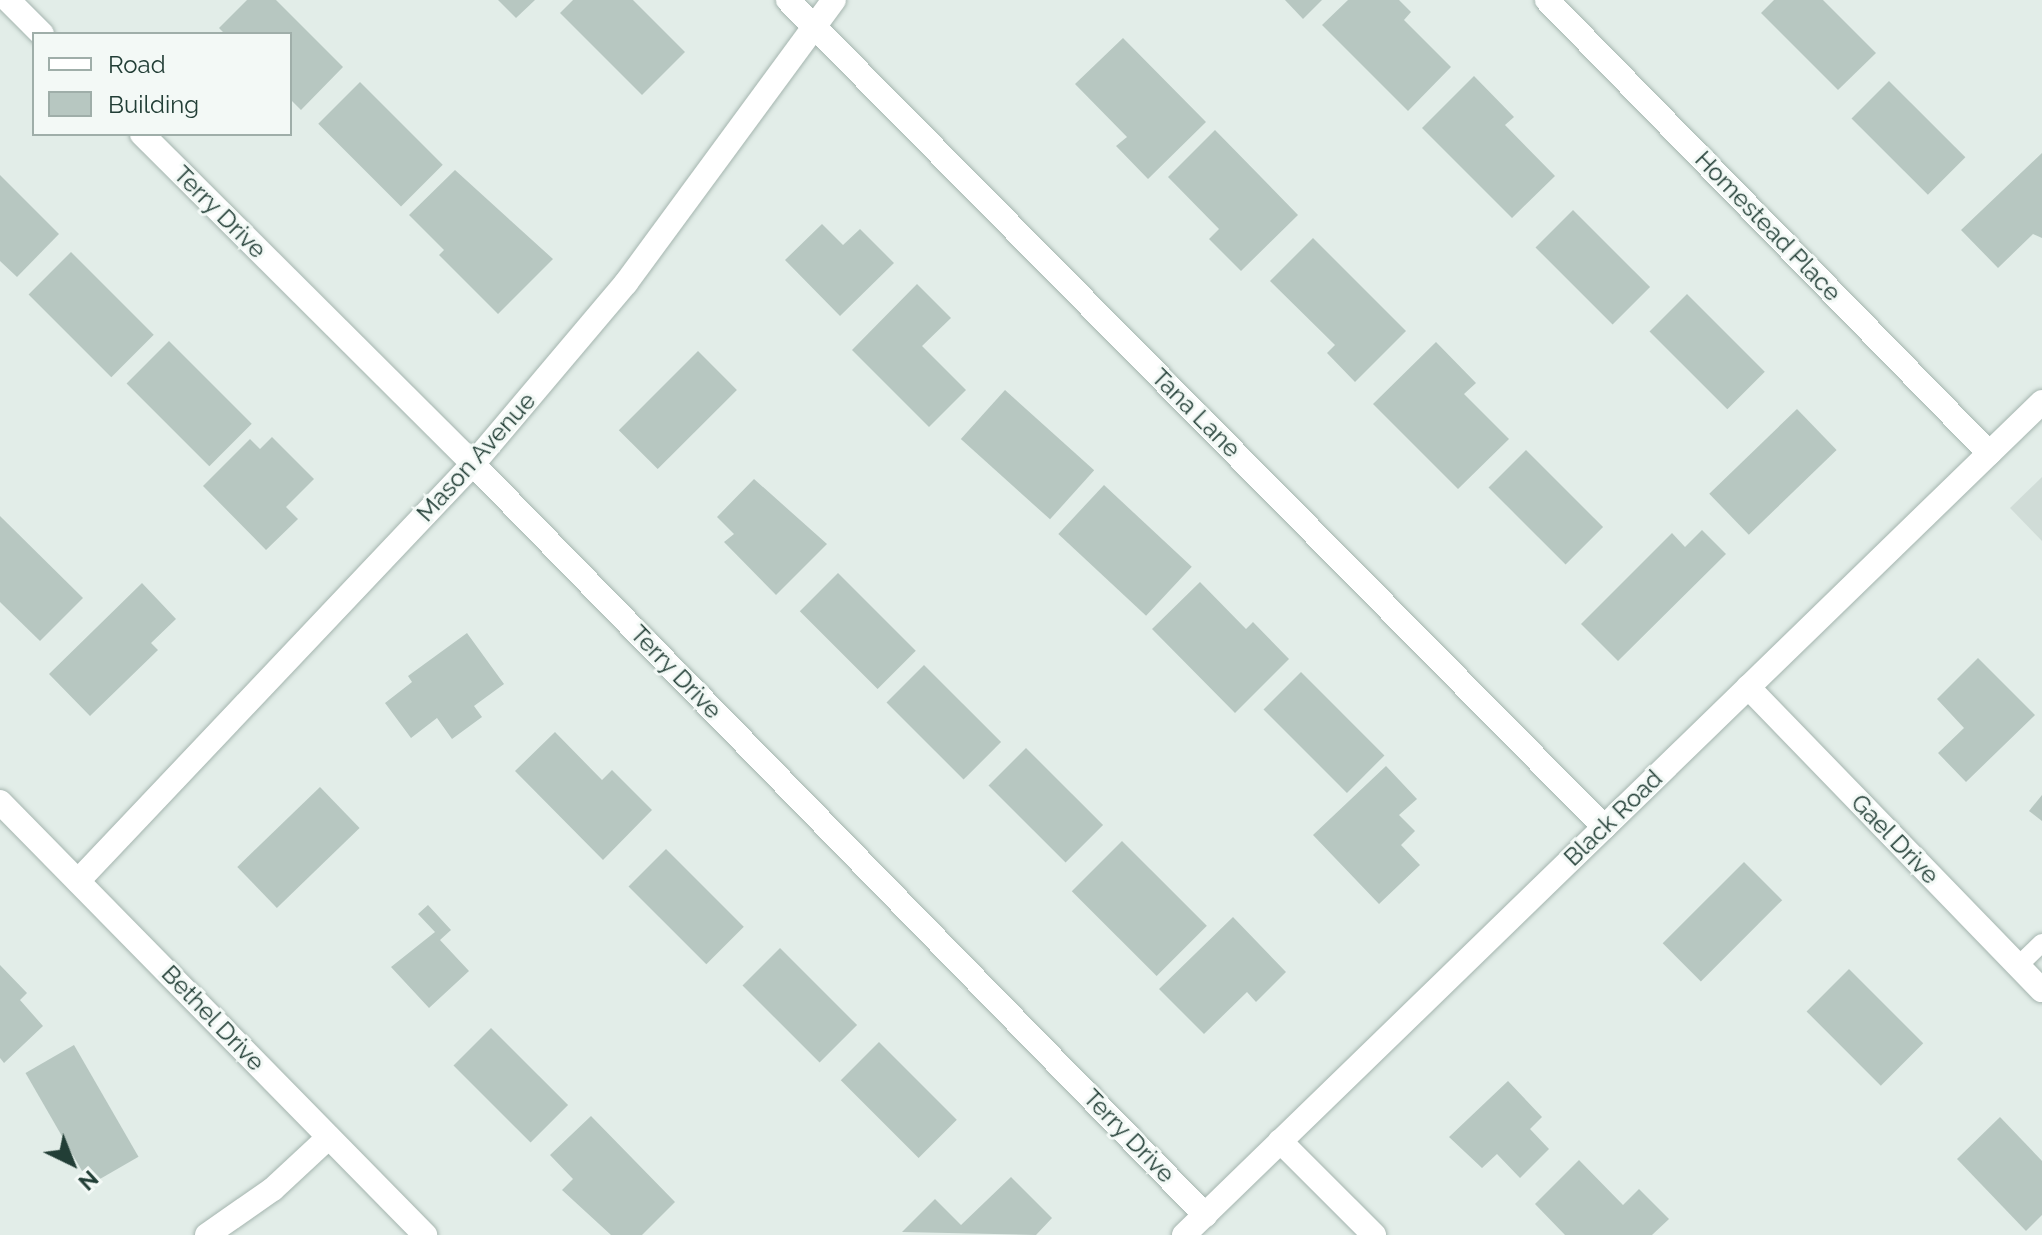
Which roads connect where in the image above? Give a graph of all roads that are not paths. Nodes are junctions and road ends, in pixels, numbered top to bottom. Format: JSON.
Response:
{"nodes":[{"id":1,"x":8,"y":0,"type":"edge"},
{"id":2,"x":788,"y":0,"type":"edge"},
{"id":3,"x":834,"y":0,"type":"edge"},
{"id":4,"x":1547,"y":0,"type":"edge"},
{"id":5,"x":814,"y":26,"type":"junction"},
{"id":6,"x":40,"y":32,"type":"edge"},
{"id":7,"x":144,"y":136,"type":"edge"},
{"id":8,"x":2042,"y":402,"type":"edge"},
{"id":9,"x":1989,"y":453,"type":"junction"},
{"id":10,"x":473,"y":464,"type":"junction"},
{"id":11,"x":1748,"y":687,"type":"junction"},
{"id":12,"x":0,"y":802,"type":"edge"},
{"id":13,"x":1604,"y":827,"type":"junction"},
{"id":14,"x":78,"y":881,"type":"junction"},
{"id":15,"x":2042,"y":943,"type":"edge"},
{"id":16,"x":2018,"y":966,"type":"junction"},
{"id":17,"x":2042,"y":990,"type":"edge"},
{"id":18,"x":329,"y":1137,"type":"junction"},
{"id":19,"x":1280,"y":1141,"type":"junction"},
{"id":20,"x":1205,"y":1215,"type":"junction"},
{"id":21,"x":207,"y":1235,"type":"edge"},
{"id":22,"x":425,"y":1235,"type":"edge"},
{"id":23,"x":1184,"y":1235,"type":"edge"},
{"id":24,"x":1374,"y":1235,"type":"edge"}],
"edges":[{"from":1,"to":6,"type":"street"},
{"from":2,"to":5,"type":"street","name":"Tana Lane"},
{"from":3,"to":5,"type":"street","name":"Mason Avenue"},
{"from":4,"to":9,"type":"street","name":"Homestead Place"},
{"from":5,"to":10,"type":"street","name":"Mason Avenue"},
{"from":5,"to":13,"type":"street","name":"Tana Lane"},
{"from":7,"to":10,"type":"street","name":"Terry Drive"},
{"from":8,"to":9,"type":"street","name":"Black Road"},
{"from":9,"to":11,"type":"street","name":"Black Road"},
{"from":10,"to":14,"type":"street","name":"Mason Avenue"},
{"from":10,"to":20,"type":"street","name":"Terry Drive"},
{"from":11,"to":13,"type":"street","name":"Black Road"},
{"from":11,"to":16,"type":"street","name":"Gael Drive"},
{"from":12,"to":14,"type":"street","name":"Bethel Drive"},
{"from":13,"to":19,"type":"street","name":"Black Road"},
{"from":14,"to":18,"type":"street","name":"Bethel Drive"},
{"from":15,"to":16,"type":"lane"},
{"from":16,"to":17,"type":"street","name":"Gael Drive"},
{"from":18,"to":21,"type":"street"},
{"from":18,"to":22,"type":"street","name":"Bethel Drive"},
{"from":19,"to":20,"type":"street","name":"Black Road"},
{"from":19,"to":24,"type":"street"},
{"from":20,"to":23,"type":"street","name":"Black Road"}]}
